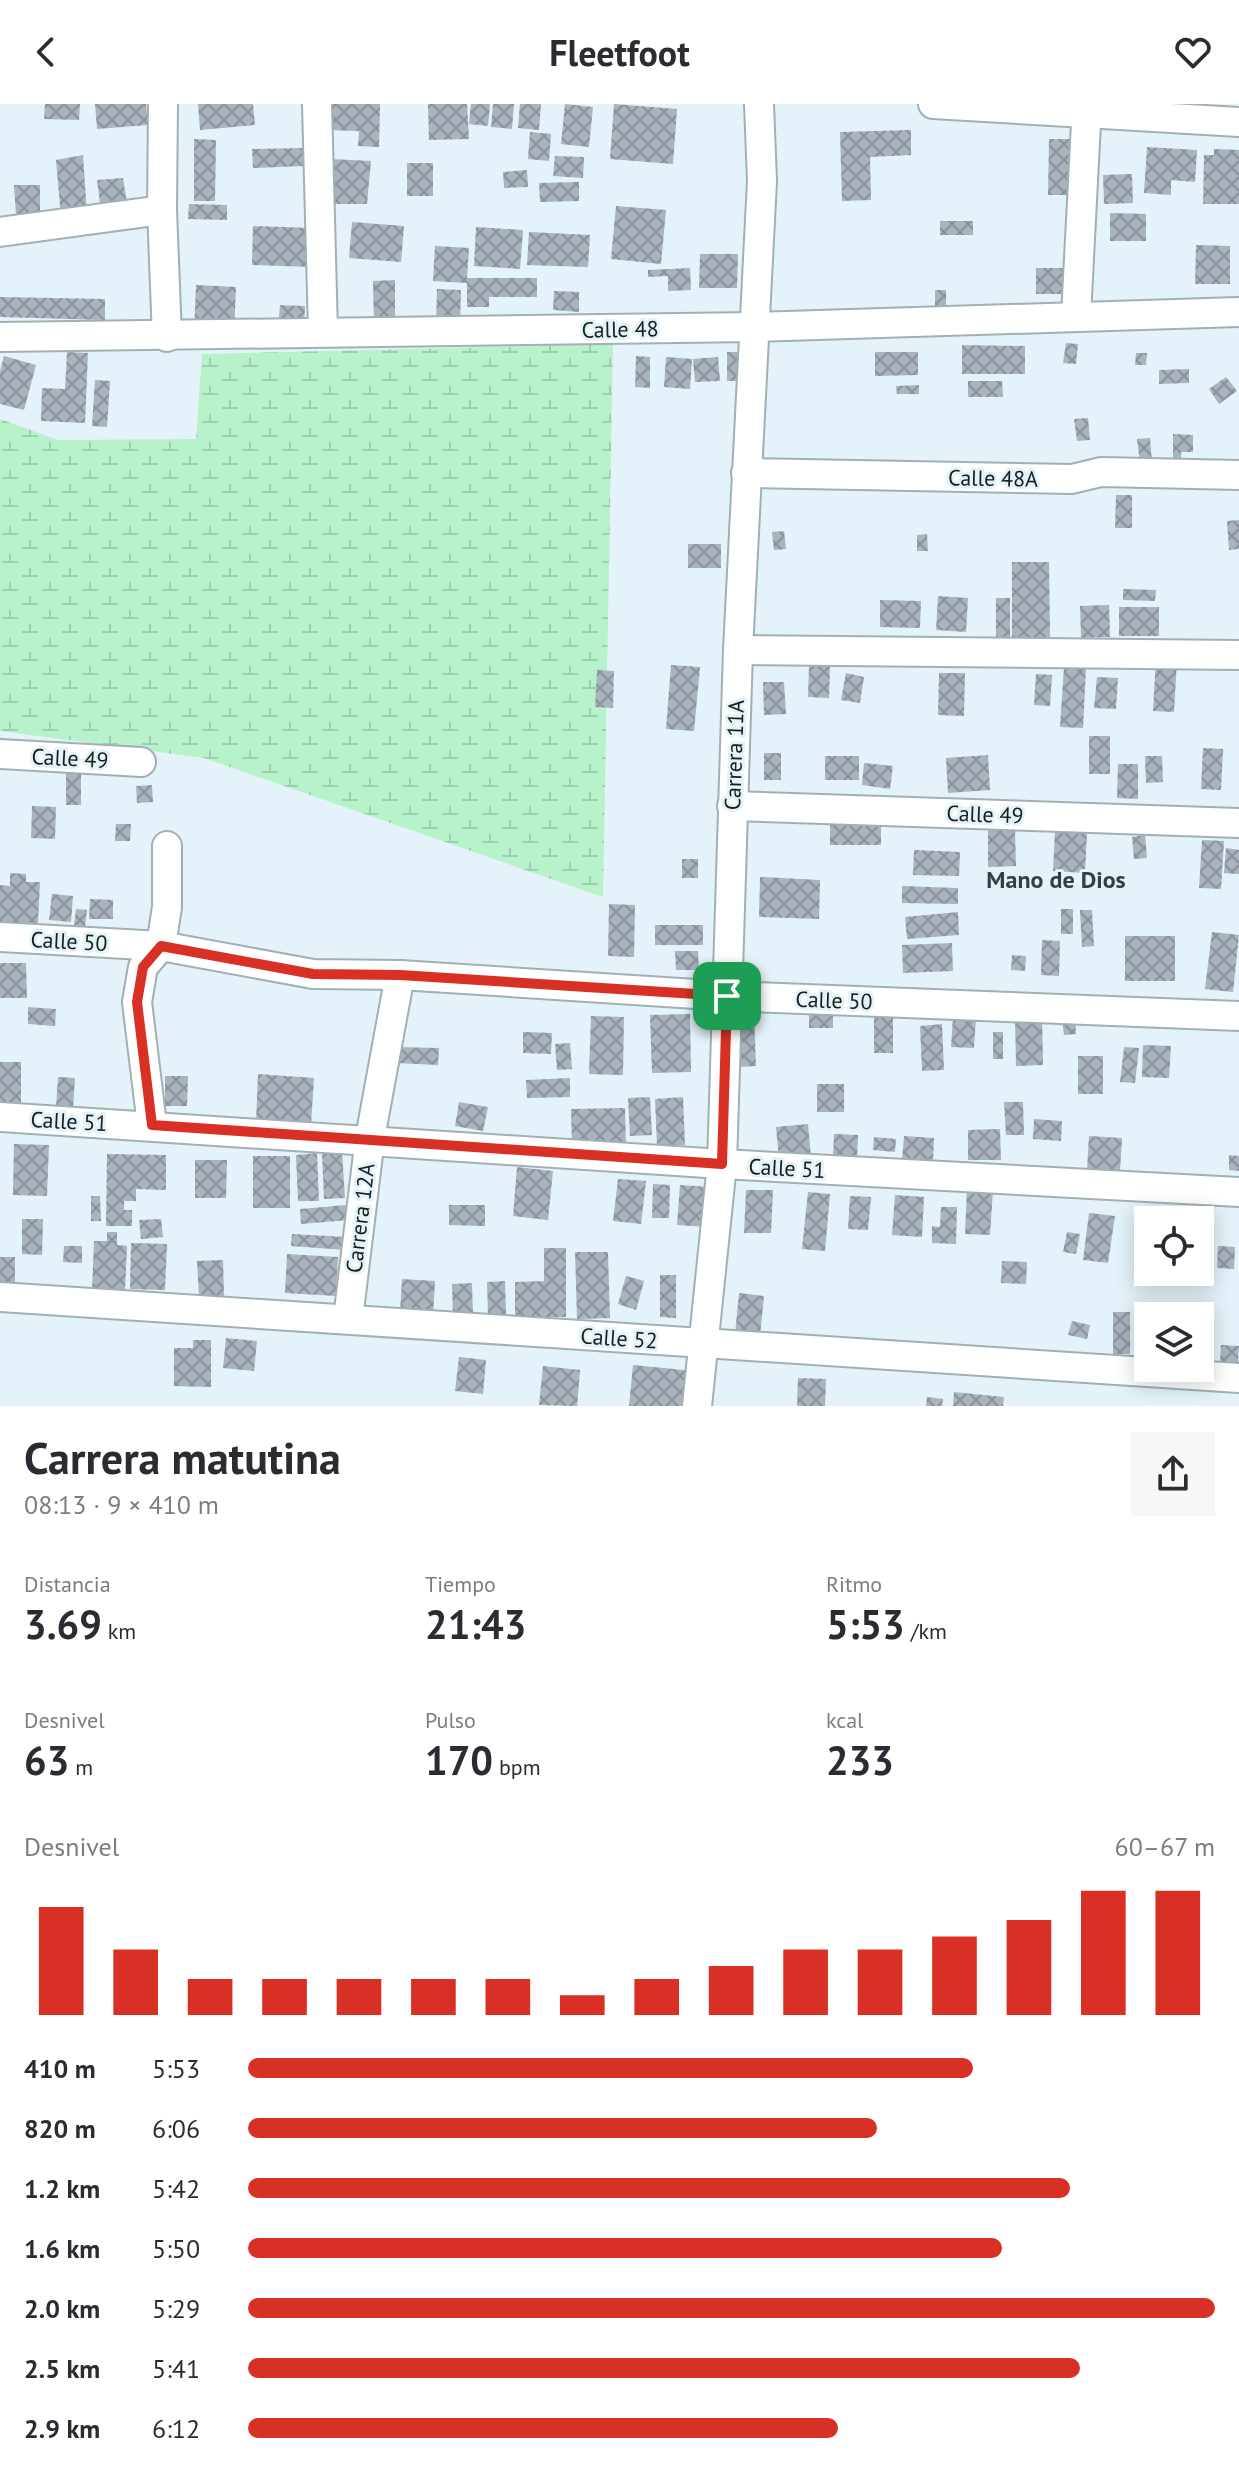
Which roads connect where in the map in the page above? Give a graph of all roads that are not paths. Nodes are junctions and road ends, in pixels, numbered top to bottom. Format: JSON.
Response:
{"nodes":[{"id":1,"x":163,"y":104,"type":"edge"},
{"id":2,"x":317,"y":104,"type":"edge"},
{"id":3,"x":759,"y":104,"type":"edge"},
{"id":4,"x":933,"y":104,"type":"edge"},
{"id":5,"x":1087,"y":108,"type":"edge"},
{"id":6,"x":1239,"y":122,"type":"edge"},
{"id":7,"x":162,"y":210,"type":"junction"},
{"id":8,"x":0,"y":232,"type":"edge"},
{"id":9,"x":1239,"y":312,"type":"edge"},
{"id":10,"x":1076,"y":316,"type":"junction"},
{"id":11,"x":753,"y":327,"type":"junction"},
{"id":12,"x":323,"y":332,"type":"junction"},
{"id":13,"x":0,"y":337,"type":"edge"},
{"id":14,"x":167,"y":337,"type":"junction"},
{"id":15,"x":746,"y":473,"type":"junction"},
{"id":16,"x":1239,"y":475,"type":"edge"},
{"id":17,"x":738,"y":650,"type":"junction"},
{"id":18,"x":1239,"y":655,"type":"edge"},
{"id":19,"x":0,"y":754,"type":"edge"},
{"id":20,"x":141,"y":762,"type":"dead end"},
{"id":21,"x":732,"y":806,"type":"junction"},
{"id":22,"x":1239,"y":823,"type":"edge"},
{"id":23,"x":167,"y":846,"type":"dead end"},
{"id":24,"x":0,"y":937,"type":"edge"},
{"id":25,"x":161,"y":946,"type":"junction"},
{"id":26,"x":400,"y":975,"type":"junction"},
{"id":27,"x":727,"y":996,"type":"junction"},
{"id":28,"x":1239,"y":1016,"type":"edge"},
{"id":29,"x":0,"y":1117,"type":"edge"},
{"id":30,"x":152,"y":1125,"type":"junction"},
{"id":31,"x":370,"y":1138,"type":"junction"},
{"id":32,"x":722,"y":1164,"type":"junction"},
{"id":33,"x":1239,"y":1192,"type":"edge"},
{"id":34,"x":0,"y":1297,"type":"edge"},
{"id":35,"x":348,"y":1319,"type":"junction"},
{"id":36,"x":703,"y":1344,"type":"junction"},
{"id":37,"x":1239,"y":1378,"type":"edge"},
{"id":38,"x":697,"y":1406,"type":"edge"}],
"edges":[{"from":1,"to":7,"type":"street"},
{"from":2,"to":12,"type":"street"},
{"from":3,"to":11,"type":"street","name":"Carrera 11A"},
{"from":4,"to":5,"type":"street"},
{"from":5,"to":6,"type":"street"},
{"from":5,"to":10,"type":"street"},
{"from":7,"to":8,"type":"street"},
{"from":7,"to":14,"type":"street"},
{"from":9,"to":10,"type":"street","name":"Calle 48"},
{"from":10,"to":11,"type":"street","name":"Calle 48"},
{"from":11,"to":12,"type":"street","name":"Calle 48"},
{"from":11,"to":15,"type":"street","name":"Carrera 11A"},
{"from":12,"to":14,"type":"street","name":"Calle 48"},
{"from":13,"to":14,"type":"street","name":"Calle 48"},
{"from":15,"to":16,"type":"street","name":"Calle 48A"},
{"from":15,"to":17,"type":"street","name":"Carrera 11A"},
{"from":17,"to":18,"type":"street"},
{"from":17,"to":21,"type":"street","name":"Carrera 11A"},
{"from":19,"to":20,"type":"street","name":"Calle 49"},
{"from":21,"to":22,"type":"street","name":"Calle 49"},
{"from":21,"to":27,"type":"street","name":"Carrera 11A"},
{"from":23,"to":25,"type":"street"},
{"from":24,"to":25,"type":"street","name":"Calle 50"},
{"from":25,"to":26,"type":"street","name":"Calle 50"},
{"from":25,"to":30,"type":"street"},
{"from":26,"to":27,"type":"street","name":"Calle 50"},
{"from":26,"to":31,"type":"street","name":"Carrera 12A"},
{"from":27,"to":28,"type":"street","name":"Calle 50"},
{"from":27,"to":32,"type":"street","name":"Carrera 11A"},
{"from":29,"to":30,"type":"street","name":"Calle 51"},
{"from":30,"to":31,"type":"street","name":"Calle 51"},
{"from":31,"to":32,"type":"street","name":"Calle 51"},
{"from":31,"to":35,"type":"street","name":"Carrera 12A"},
{"from":32,"to":33,"type":"street","name":"Calle 51"},
{"from":32,"to":36,"type":"street","name":"Carrera 11A"},
{"from":34,"to":35,"type":"street","name":"Calle 52"},
{"from":35,"to":36,"type":"street","name":"Calle 52"},
{"from":36,"to":37,"type":"street","name":"Calle 52"},
{"from":36,"to":38,"type":"street","name":"Carrera 11A"}]}
